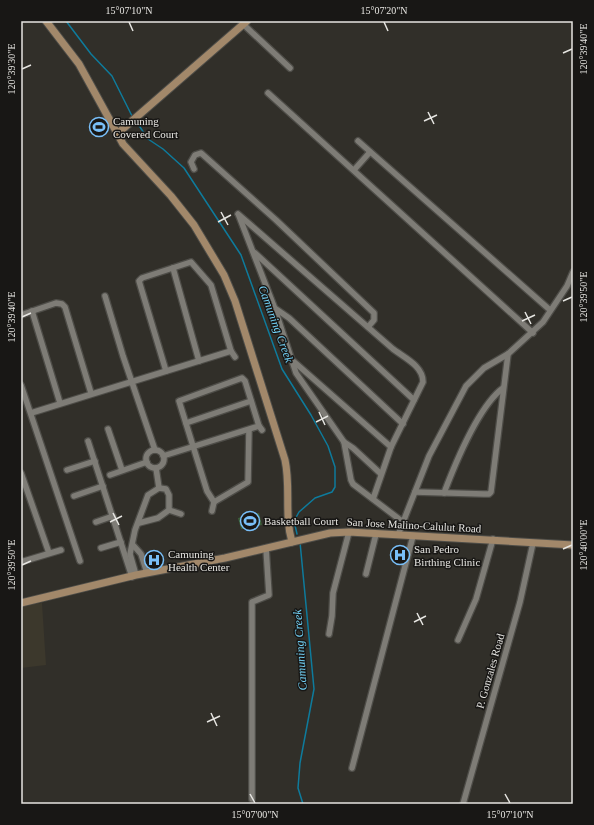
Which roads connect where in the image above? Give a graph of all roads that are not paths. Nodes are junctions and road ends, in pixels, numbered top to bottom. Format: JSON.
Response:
{"nodes":[{"id":1,"x":46,"y":21,"type":"edge"},
{"id":2,"x":245,"y":23,"type":"edge"},
{"id":3,"x":290,"y":68,"type":"dead end"},
{"id":4,"x":268,"y":93,"type":"dead end"},
{"id":5,"x":117,"y":134,"type":"junction"},
{"id":6,"x":358,"y":141,"type":"dead end"},
{"id":7,"x":370,"y":152,"type":"junction"},
{"id":8,"x":194,"y":169,"type":"dead end"},
{"id":9,"x":354,"y":170,"type":"junction"},
{"id":10,"x":253,"y":251,"type":"junction"},
{"id":11,"x":173,"y":268,"type":"junction"},
{"id":12,"x":573,"y":272,"type":"edge"},
{"id":13,"x":105,"y":296,"type":"dead end"},
{"id":14,"x":275,"y":308,"type":"junction"},
{"id":15,"x":550,"y":310,"type":"junction"},
{"id":16,"x":32,"y":311,"type":"junction"},
{"id":17,"x":21,"y":315,"type":"edge"},
{"id":18,"x":368,"y":326,"type":"junction"},
{"id":19,"x":533,"y":333,"type":"junction"},
{"id":20,"x":231,"y":351,"type":"junction"},
{"id":21,"x":508,"y":354,"type":"junction"},
{"id":22,"x":235,"y":357,"type":"dead end"},
{"id":23,"x":291,"y":360,"type":"junction"},
{"id":24,"x":199,"y":361,"type":"junction"},
{"id":25,"x":166,"y":371,"type":"junction"},
{"id":26,"x":132,"y":382,"type":"junction"},
{"id":27,"x":21,"y":385,"type":"edge"},
{"id":28,"x":503,"y":388,"type":"junction"},
{"id":29,"x":91,"y":393,"type":"junction"},
{"id":30,"x":414,"y":400,"type":"junction"},
{"id":31,"x":251,"y":401,"type":"junction"},
{"id":32,"x":60,"y":403,"type":"junction"},
{"id":33,"x":31,"y":413,"type":"junction"},
{"id":34,"x":186,"y":423,"type":"junction"},
{"id":35,"x":403,"y":424,"type":"junction"},
{"id":36,"x":108,"y":429,"type":"dead end"},
{"id":37,"x":249,"y":430,"type":"junction"},
{"id":38,"x":88,"y":441,"type":"dead end"},
{"id":39,"x":344,"y":442,"type":"junction"},
{"id":40,"x":391,"y":447,"type":"junction"},
{"id":41,"x":194,"y":448,"type":"junction"},
{"id":42,"x":155,"y":450,"type":"junction"},
{"id":43,"x":163,"y":456,"type":"junction"},
{"id":44,"x":95,"y":461,"type":"junction"},
{"id":45,"x":147,"y":462,"type":"junction"},
{"id":46,"x":156,"y":468,"type":"junction"},
{"id":47,"x":67,"y":470,"type":"dead end"},
{"id":48,"x":122,"y":470,"type":"junction"},
{"id":49,"x":21,"y":473,"type":"edge"},
{"id":50,"x":381,"y":474,"type":"junction"},
{"id":51,"x":110,"y":475,"type":"dead end"},
{"id":52,"x":103,"y":486,"type":"junction"},
{"id":53,"x":159,"y":488,"type":"junction"},
{"id":54,"x":415,"y":492,"type":"junction"},
{"id":55,"x":444,"y":494,"type":"junction"},
{"id":56,"x":74,"y":496,"type":"dead end"},
{"id":57,"x":373,"y":499,"type":"junction"},
{"id":58,"x":214,"y":502,"type":"junction"},
{"id":59,"x":169,"y":510,"type":"junction"},
{"id":60,"x":212,"y":511,"type":"dead end"},
{"id":61,"x":181,"y":514,"type":"dead end"},
{"id":62,"x":113,"y":516,"type":"junction"},
{"id":63,"x":96,"y":522,"type":"dead end"},
{"id":64,"x":403,"y":522,"type":"junction"},
{"id":65,"x":139,"y":523,"type":"junction"},
{"id":66,"x":349,"y":532,"type":"junction"},
{"id":67,"x":376,"y":534,"type":"junction"},
{"id":68,"x":398,"y":535,"type":"junction"},
{"id":69,"x":413,"y":536,"type":"junction"},
{"id":70,"x":493,"y":539,"type":"junction"},
{"id":71,"x":121,"y":542,"type":"junction"},
{"id":72,"x":292,"y":542,"type":"junction"},
{"id":73,"x":533,"y":543,"type":"junction"},
{"id":74,"x":133,"y":545,"type":"junction"},
{"id":75,"x":573,"y":545,"type":"edge"},
{"id":76,"x":101,"y":548,"type":"dead end"},
{"id":77,"x":266,"y":548,"type":"junction"},
{"id":78,"x":61,"y":550,"type":"dead end"},
{"id":79,"x":49,"y":553,"type":"junction"},
{"id":80,"x":80,"y":561,"type":"dead end"},
{"id":81,"x":21,"y":562,"type":"edge"},
{"id":82,"x":147,"y":573,"type":"junction"},
{"id":83,"x":366,"y":574,"type":"dead end"},
{"id":84,"x":134,"y":576,"type":"junction"},
{"id":85,"x":21,"y":603,"type":"edge"},
{"id":86,"x":329,"y":634,"type":"dead end"},
{"id":87,"x":458,"y":640,"type":"dead end"},
{"id":88,"x":352,"y":768,"type":"dead end"},
{"id":89,"x":252,"y":799,"type":"dead end"},
{"id":90,"x":463,"y":804,"type":"edge"}],
"edges":[{"from":1,"to":5,"type":"street"},
{"from":2,"to":3,"type":"street"},
{"from":2,"to":5,"type":"street"},
{"from":4,"to":9,"type":"street"},
{"from":5,"to":72,"type":"street"},
{"from":6,"to":7,"type":"street"},
{"from":7,"to":9,"type":"street"},
{"from":7,"to":15,"type":"street"},
{"from":8,"to":18,"type":"street"},
{"from":9,"to":19,"type":"street"},
{"from":10,"to":14,"type":"street"},
{"from":10,"to":18,"type":"street"},
{"from":10,"to":30,"type":"street"},
{"from":11,"to":20,"type":"street"},
{"from":11,"to":24,"type":"street"},
{"from":11,"to":25,"type":"street"},
{"from":12,"to":15,"type":"street"},
{"from":13,"to":26,"type":"street"},
{"from":14,"to":23,"type":"street"},
{"from":14,"to":35,"type":"street"},
{"from":15,"to":19,"type":"street"},
{"from":16,"to":17,"type":"street"},
{"from":16,"to":29,"type":"street"},
{"from":16,"to":32,"type":"street"},
{"from":18,"to":30,"type":"street"},
{"from":19,"to":21,"type":"street"},
{"from":20,"to":22,"type":"street"},
{"from":20,"to":24,"type":"street"},
{"from":21,"to":28,"type":"street"},
{"from":21,"to":54,"type":"street"},
{"from":23,"to":39,"type":"street"},
{"from":23,"to":40,"type":"street"},
{"from":24,"to":25,"type":"street"},
{"from":25,"to":26,"type":"street"},
{"from":26,"to":29,"type":"street"},
{"from":26,"to":42,"type":"street"},
{"from":27,"to":33,"type":"street"},
{"from":28,"to":55,"type":"street"},
{"from":28,"to":55,"type":"street"},
{"from":29,"to":32,"type":"street"},
{"from":30,"to":35,"type":"street"},
{"from":31,"to":34,"type":"street"},
{"from":31,"to":34,"type":"street"},
{"from":31,"to":37,"type":"street"},
{"from":32,"to":33,"type":"street"},
{"from":33,"to":80,"type":"street"},
{"from":34,"to":41,"type":"street"},
{"from":35,"to":40,"type":"street"},
{"from":36,"to":48,"type":"street"},
{"from":37,"to":41,"type":"street"},
{"from":37,"to":58,"type":"street"},
{"from":38,"to":44,"type":"street"},
{"from":39,"to":50,"type":"street"},
{"from":39,"to":57,"type":"street"},
{"from":40,"to":50,"type":"street"},
{"from":41,"to":43,"type":"street"},
{"from":41,"to":58,"type":"street"},
{"from":42,"to":43,"type":"street"},
{"from":42,"to":45,"type":"street"},
{"from":43,"to":46,"type":"street"},
{"from":44,"to":47,"type":"street"},
{"from":44,"to":52,"type":"street"},
{"from":45,"to":46,"type":"street"},
{"from":45,"to":48,"type":"street"},
{"from":46,"to":53,"type":"street"},
{"from":48,"to":51,"type":"street"},
{"from":49,"to":79,"type":"street"},
{"from":50,"to":57,"type":"street"},
{"from":52,"to":56,"type":"street"},
{"from":52,"to":62,"type":"street"},
{"from":53,"to":59,"type":"street"},
{"from":53,"to":65,"type":"street"},
{"from":54,"to":55,"type":"street"},
{"from":54,"to":64,"type":"street"},
{"from":57,"to":64,"type":"street"},
{"from":58,"to":60,"type":"street"},
{"from":59,"to":61,"type":"street"},
{"from":59,"to":65,"type":"street"},
{"from":62,"to":63,"type":"street"},
{"from":62,"to":71,"type":"street"},
{"from":64,"to":68,"type":"street"},
{"from":65,"to":74,"type":"street"},
{"from":66,"to":67,"type":"street","name":"San Jose Malino-Calulut Road"},
{"from":66,"to":72,"type":"street","name":"San Jose Malino-Calulut Road"},
{"from":66,"to":86,"type":"street"},
{"from":67,"to":68,"type":"street","name":"San Jose Malino-Calulut Road"},
{"from":67,"to":83,"type":"street"},
{"from":68,"to":69,"type":"street","name":"San Jose Malino-Calulut Road"},
{"from":69,"to":70,"type":"street","name":"San Jose Malino-Calulut Road"},
{"from":69,"to":88,"type":"street"},
{"from":70,"to":73,"type":"street","name":"San Jose Malino-Calulut Road"},
{"from":70,"to":87,"type":"street"},
{"from":71,"to":76,"type":"street"},
{"from":71,"to":84,"type":"street"},
{"from":72,"to":77,"type":"street","name":"San Jose Malino-Calulut Road"},
{"from":73,"to":75,"type":"street","name":"San Jose Malino-Calulut Road"},
{"from":73,"to":90,"type":"street","name":"P. Gonzales Road"},
{"from":74,"to":82,"type":"street"},
{"from":74,"to":84,"type":"street"},
{"from":77,"to":82,"type":"street","name":"San Jose Malino-Calulut Road"},
{"from":77,"to":89,"type":"street"},
{"from":78,"to":79,"type":"street"},
{"from":79,"to":81,"type":"street"},
{"from":82,"to":84,"type":"street","name":"San Jose Malino-Calulut Road"},
{"from":84,"to":85,"type":"street","name":"San Jose Malino-Calulut Road"}]}
